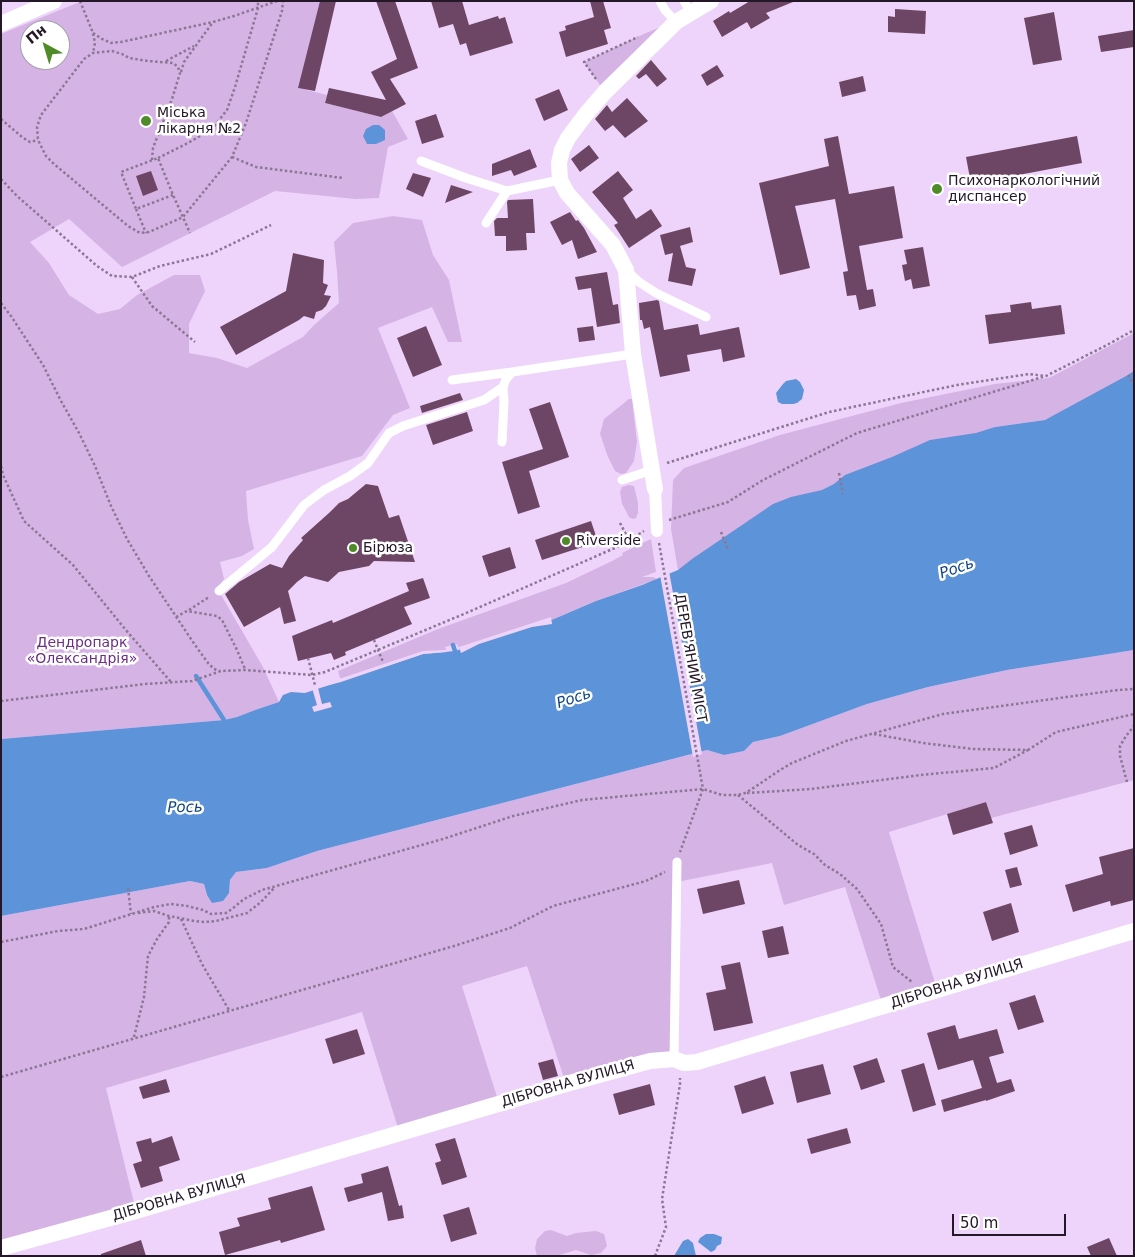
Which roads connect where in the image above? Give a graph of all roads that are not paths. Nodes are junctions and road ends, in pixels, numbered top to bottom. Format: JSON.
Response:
{"nodes":[{"id":1,"x":54,"y":1,"type":"edge"},
{"id":2,"x":660,"y":1,"type":"edge"},
{"id":3,"x":711,"y":1,"type":"edge"},
{"id":4,"x":687,"y":7,"type":"edge"},
{"id":5,"x":676,"y":22,"type":"junction"},
{"id":6,"x":1,"y":24,"type":"edge"},
{"id":7,"x":421,"y":161,"type":"dead end"},
{"id":8,"x":560,"y":180,"type":"junction"},
{"id":9,"x":507,"y":190,"type":"junction"},
{"id":10,"x":486,"y":222,"type":"dead end"},
{"id":11,"x":626,"y":270,"type":"junction"},
{"id":12,"x":706,"y":317,"type":"dead end"},
{"id":13,"x":633,"y":354,"type":"junction"},
{"id":14,"x":512,"y":372,"type":"junction"},
{"id":15,"x":452,"y":380,"type":"dead end"},
{"id":16,"x":503,"y":387,"type":"junction"},
{"id":17,"x":502,"y":442,"type":"dead end"},
{"id":18,"x":651,"y":468,"type":"junction"},
{"id":19,"x":622,"y":480,"type":"dead end"},
{"id":20,"x":655,"y":489,"type":"joint"},
{"id":21,"x":657,"y":527,"type":"road end"},
{"id":22,"x":218,"y":591,"type":"road end"},
{"id":23,"x":677,"y":862,"type":"road end"},
{"id":24,"x":1134,"y":932,"type":"edge"},
{"id":25,"x":674,"y":1060,"type":"junction"},
{"id":26,"x":1,"y":1248,"type":"edge"}],
"edges":[{"from":1,"to":6,"type":"street"},
{"from":2,"to":5,"type":"lane"},
{"from":3,"to":4,"type":"street"},
{"from":4,"to":5,"type":"street"},
{"from":5,"to":8,"type":"street"},
{"from":7,"to":9,"type":"lane"},
{"from":8,"to":9,"type":"lane"},
{"from":8,"to":11,"type":"street"},
{"from":9,"to":10,"type":"lane"},
{"from":11,"to":12,"type":"lane"},
{"from":11,"to":13,"type":"street"},
{"from":13,"to":14,"type":"lane"},
{"from":13,"to":18,"type":"street"},
{"from":14,"to":15,"type":"lane"},
{"from":14,"to":16,"type":"lane"},
{"from":16,"to":17,"type":"lane"},
{"from":16,"to":22,"type":"lane"},
{"from":18,"to":19,"type":"lane"},
{"from":18,"to":20,"type":"street"},
{"from":20,"to":21,"type":"street"},
{"from":23,"to":25,"type":"lane"},
{"from":24,"to":25,"type":"street","name":"ДІБРОВНА ВУЛИЦЯ"},
{"from":25,"to":26,"type":"street","name":"ДІБРОВНА ВУЛИЦЯ"}]}
